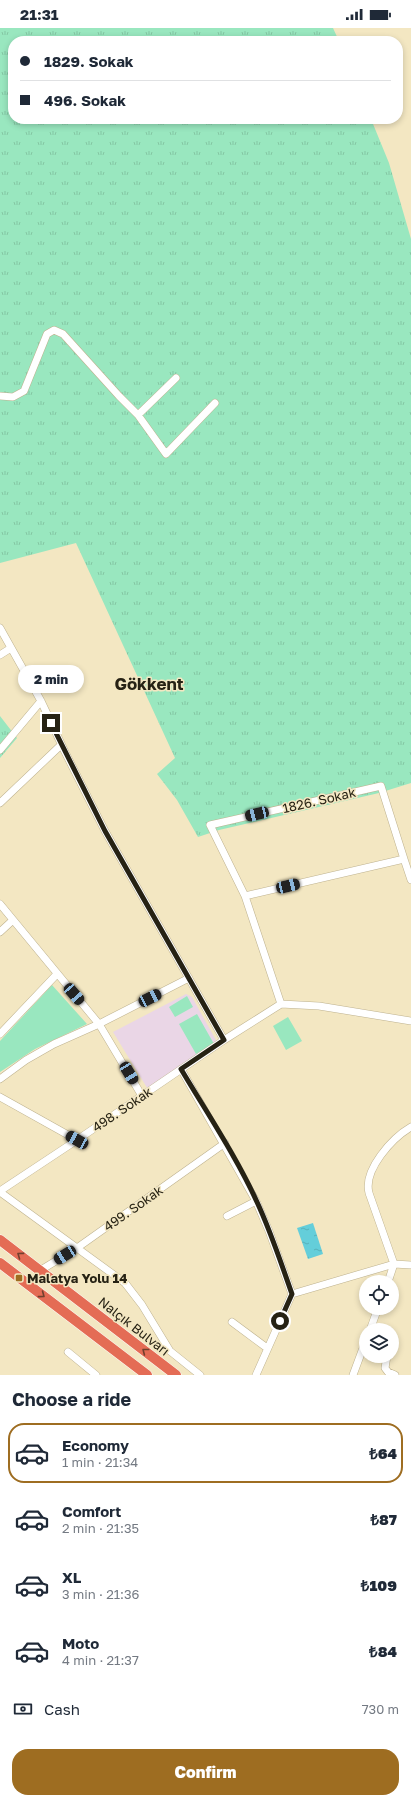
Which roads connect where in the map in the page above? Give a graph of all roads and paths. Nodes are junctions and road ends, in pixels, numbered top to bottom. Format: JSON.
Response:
{"nodes":[{"id":1,"x":176,"y":378,"type":"dead end"},
{"id":2,"x":0,"y":396,"type":"edge"},
{"id":3,"x":215,"y":403,"type":"dead end"},
{"id":4,"x":138,"y":415,"type":"junction"},
{"id":5,"x":0,"y":628,"type":"edge"},
{"id":6,"x":11,"y":648,"type":"junction"},
{"id":7,"x":0,"y":655,"type":"edge"},
{"id":8,"x":41,"y":701,"type":"junction"},
{"id":9,"x":61,"y":746,"type":"junction"},
{"id":10,"x":0,"y":750,"type":"edge"},
{"id":11,"x":0,"y":803,"type":"edge"},
{"id":12,"x":404,"y":859,"type":"junction"},
{"id":13,"x":411,"y":880,"type":"edge"},
{"id":14,"x":245,"y":896,"type":"junction"},
{"id":15,"x":0,"y":904,"type":"edge"},
{"id":16,"x":13,"y":920,"type":"junction"},
{"id":17,"x":0,"y":932,"type":"edge"},
{"id":18,"x":57,"y":974,"type":"junction"},
{"id":19,"x":188,"y":978,"type":"junction"},
{"id":20,"x":281,"y":1004,"type":"junction"},
{"id":21,"x":411,"y":1021,"type":"edge"},
{"id":22,"x":99,"y":1024,"type":"junction"},
{"id":23,"x":0,"y":1034,"type":"edge"},
{"id":24,"x":224,"y":1040,"type":"junction"},
{"id":25,"x":181,"y":1069,"type":"junction"},
{"id":26,"x":0,"y":1079,"type":"edge"},
{"id":27,"x":142,"y":1096,"type":"junction"},
{"id":28,"x":0,"y":1097,"type":"edge"},
{"id":29,"x":411,"y":1127,"type":"edge"},
{"id":30,"x":77,"y":1140,"type":"junction"},
{"id":31,"x":225,"y":1143,"type":"junction"},
{"id":32,"x":0,"y":1191,"type":"edge"},
{"id":33,"x":256,"y":1200,"type":"junction"},
{"id":34,"x":227,"y":1216,"type":"dead end"},
{"id":35,"x":0,"y":1240,"type":"edge"},
{"id":36,"x":77,"y":1248,"type":"junction"},
{"id":37,"x":0,"y":1263,"type":"edge"},
{"id":38,"x":394,"y":1264,"type":"junction"},
{"id":39,"x":411,"y":1265,"type":"edge"},
{"id":40,"x":41,"y":1270,"type":"junction"},
{"id":41,"x":390,"y":1275,"type":"edge"},
{"id":42,"x":292,"y":1294,"type":"junction"},
{"id":43,"x":232,"y":1322,"type":"dead end"},
{"id":44,"x":267,"y":1348,"type":"junction"},
{"id":45,"x":68,"y":1352,"type":"dead end"},
{"id":46,"x":359,"y":1359,"type":"edge"},
{"id":47,"x":386,"y":1363,"type":"edge"},
{"id":48,"x":256,"y":1374,"type":"edge"},
{"id":49,"x":96,"y":1375,"type":"edge"},
{"id":50,"x":147,"y":1375,"type":"edge"},
{"id":51,"x":176,"y":1375,"type":"edge"},
{"id":52,"x":200,"y":1375,"type":"edge"},
{"id":53,"x":353,"y":1375,"type":"edge"},
{"id":54,"x":396,"y":1375,"type":"edge"}],
"edges":[{"from":1,"to":4,"type":"street"},
{"from":2,"to":4,"type":"street"},
{"from":3,"to":4,"type":"street"},
{"from":5,"to":6,"type":"street"},
{"from":6,"to":7,"type":"street"},
{"from":6,"to":8,"type":"street"},
{"from":8,"to":9,"type":"street"},
{"from":8,"to":10,"type":"street"},
{"from":9,"to":11,"type":"street"},
{"from":9,"to":19,"type":"street"},
{"from":12,"to":13,"type":"street"},
{"from":12,"to":14,"type":"street"},
{"from":12,"to":14,"type":"street","name":"1826. Sokak"},
{"from":14,"to":20,"type":"street"},
{"from":15,"to":16,"type":"street"},
{"from":16,"to":17,"type":"street"},
{"from":16,"to":18,"type":"street"},
{"from":18,"to":22,"type":"street"},
{"from":18,"to":23,"type":"street"},
{"from":19,"to":22,"type":"street"},
{"from":19,"to":24,"type":"street"},
{"from":20,"to":21,"type":"street"},
{"from":20,"to":24,"type":"street","name":"498. Sokak"},
{"from":22,"to":26,"type":"street"},
{"from":22,"to":27,"type":"street"},
{"from":24,"to":25,"type":"street","name":"498. Sokak"},
{"from":25,"to":27,"type":"street","name":"498. Sokak"},
{"from":25,"to":31,"type":"street"},
{"from":27,"to":30,"type":"street","name":"498. Sokak"},
{"from":28,"to":30,"type":"street"},
{"from":29,"to":38,"type":"street"},
{"from":30,"to":32,"type":"street","name":"498. Sokak"},
{"from":31,"to":33,"type":"street"},
{"from":31,"to":36,"type":"street","name":"499. Sokak"},
{"from":32,"to":36,"type":"street"},
{"from":33,"to":34,"type":"street"},
{"from":33,"to":42,"type":"street"},
{"from":40,"to":35,"type":"highway","name":"Nalçık Bulvarı","one_way":true},
{"from":36,"to":40,"type":"street","name":"499. Sokak"},
{"from":36,"to":52,"type":"street"},
{"from":37,"to":50,"type":"highway","one_way":true},
{"from":38,"to":39,"type":"street"},
{"from":38,"to":41,"type":"street"},
{"from":38,"to":42,"type":"street"},
{"from":51,"to":40,"type":"highway","name":"Nalçık Bulvarı","one_way":true},
{"from":42,"to":44,"type":"street"},
{"from":43,"to":44,"type":"street"},
{"from":44,"to":48,"type":"street"},
{"from":45,"to":49,"type":"street"},
{"from":46,"to":53,"type":"street"},
{"from":47,"to":54,"type":"street"}]}
